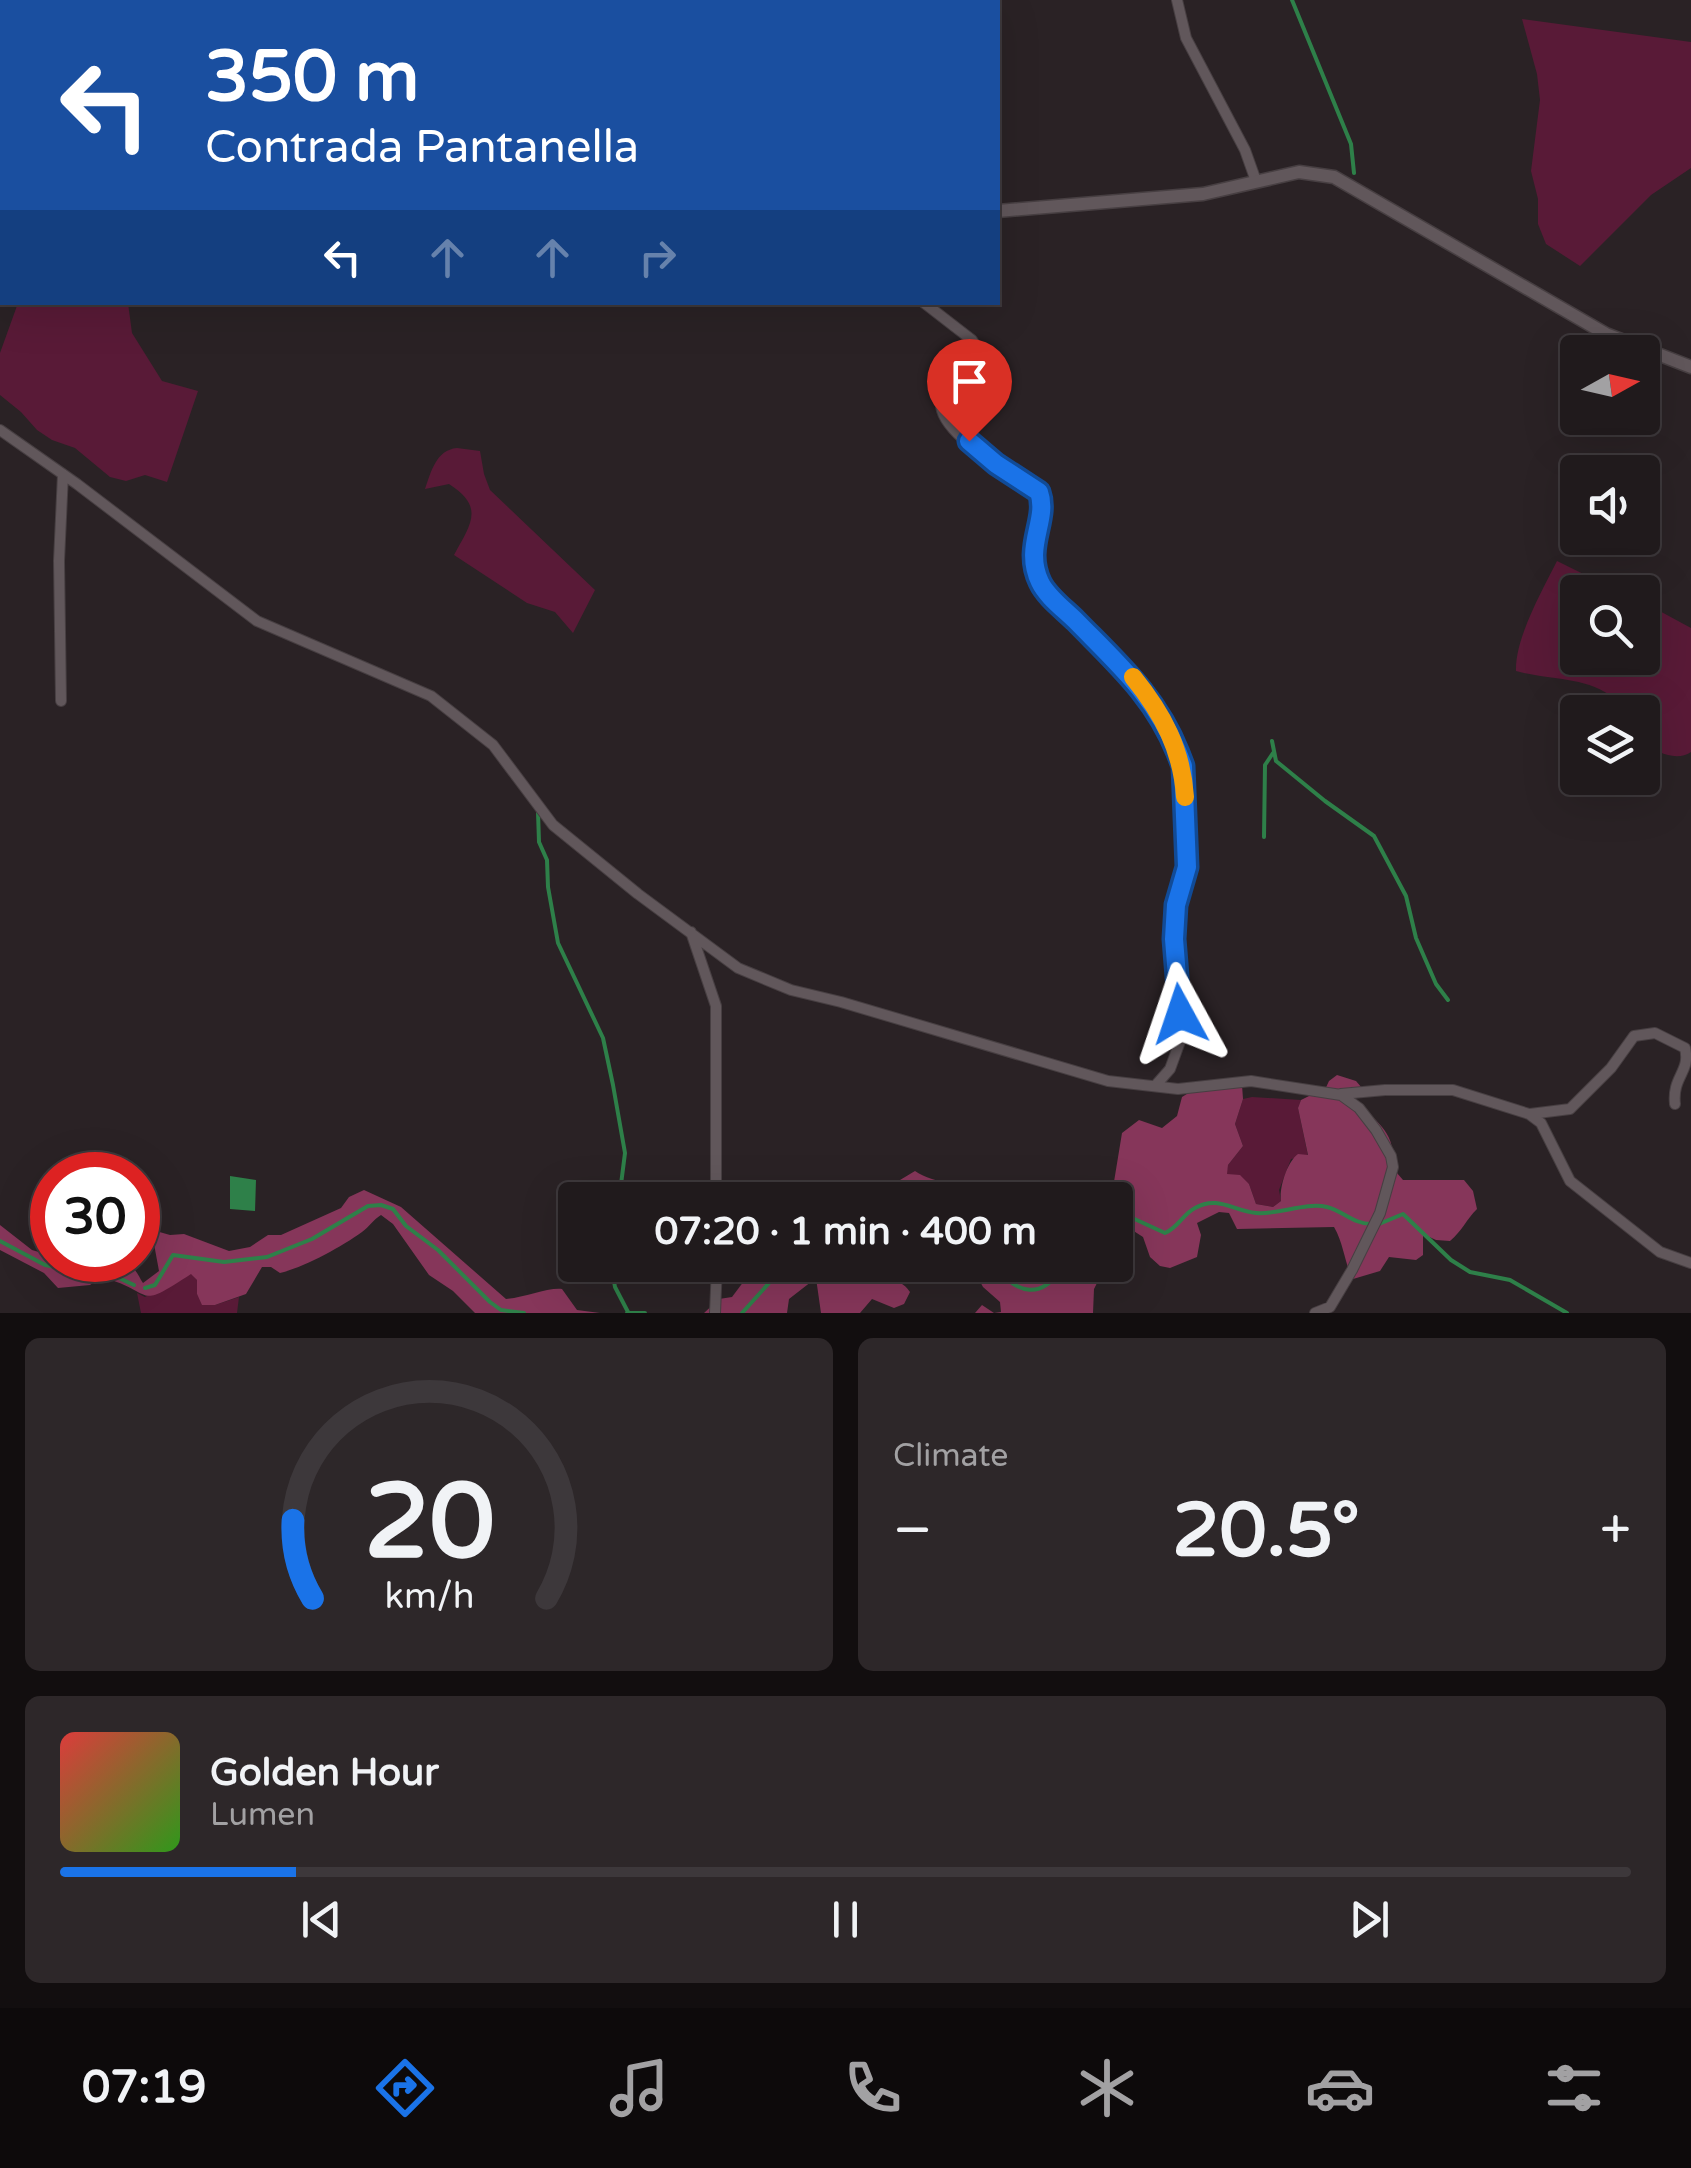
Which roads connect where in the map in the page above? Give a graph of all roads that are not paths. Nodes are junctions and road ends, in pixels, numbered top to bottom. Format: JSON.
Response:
{"nodes":[{"id":1,"x":1177,"y":0,"type":"edge"},
{"id":2,"x":1256,"y":182,"type":"junction"},
{"id":3,"x":1000,"y":211,"type":"edge"},
{"id":4,"x":927,"y":305,"type":"edge"},
{"id":5,"x":1691,"y":367,"type":"edge"},
{"id":6,"x":0,"y":430,"type":"edge"},
{"id":7,"x":63,"y":474,"type":"junction"},
{"id":8,"x":62,"y":701,"type":"dead end"},
{"id":9,"x":690,"y":931,"type":"junction"},
{"id":10,"x":1155,"y":1086,"type":"junction"},
{"id":11,"x":1341,"y":1094,"type":"junction"},
{"id":12,"x":1675,"y":1104,"type":"dead end"},
{"id":13,"x":1529,"y":1114,"type":"junction"},
{"id":14,"x":716,"y":1182,"type":"edge"},
{"id":15,"x":1691,"y":1263,"type":"edge"},
{"id":16,"x":716,"y":1282,"type":"edge"},
{"id":17,"x":715,"y":1313,"type":"edge"},
{"id":18,"x":1315,"y":1313,"type":"edge"}],
"edges":[{"from":1,"to":2,"type":"street"},
{"from":2,"to":3,"type":"street"},
{"from":2,"to":5,"type":"street"},
{"from":4,"to":10,"type":"street"},
{"from":6,"to":7,"type":"street"},
{"from":7,"to":8,"type":"street"},
{"from":7,"to":9,"type":"street"},
{"from":9,"to":10,"type":"street"},
{"from":9,"to":14,"type":"street"},
{"from":10,"to":11,"type":"street"},
{"from":11,"to":13,"type":"street"},
{"from":11,"to":18,"type":"street"},
{"from":12,"to":13,"type":"street"},
{"from":13,"to":15,"type":"street"},
{"from":16,"to":17,"type":"street"}]}
